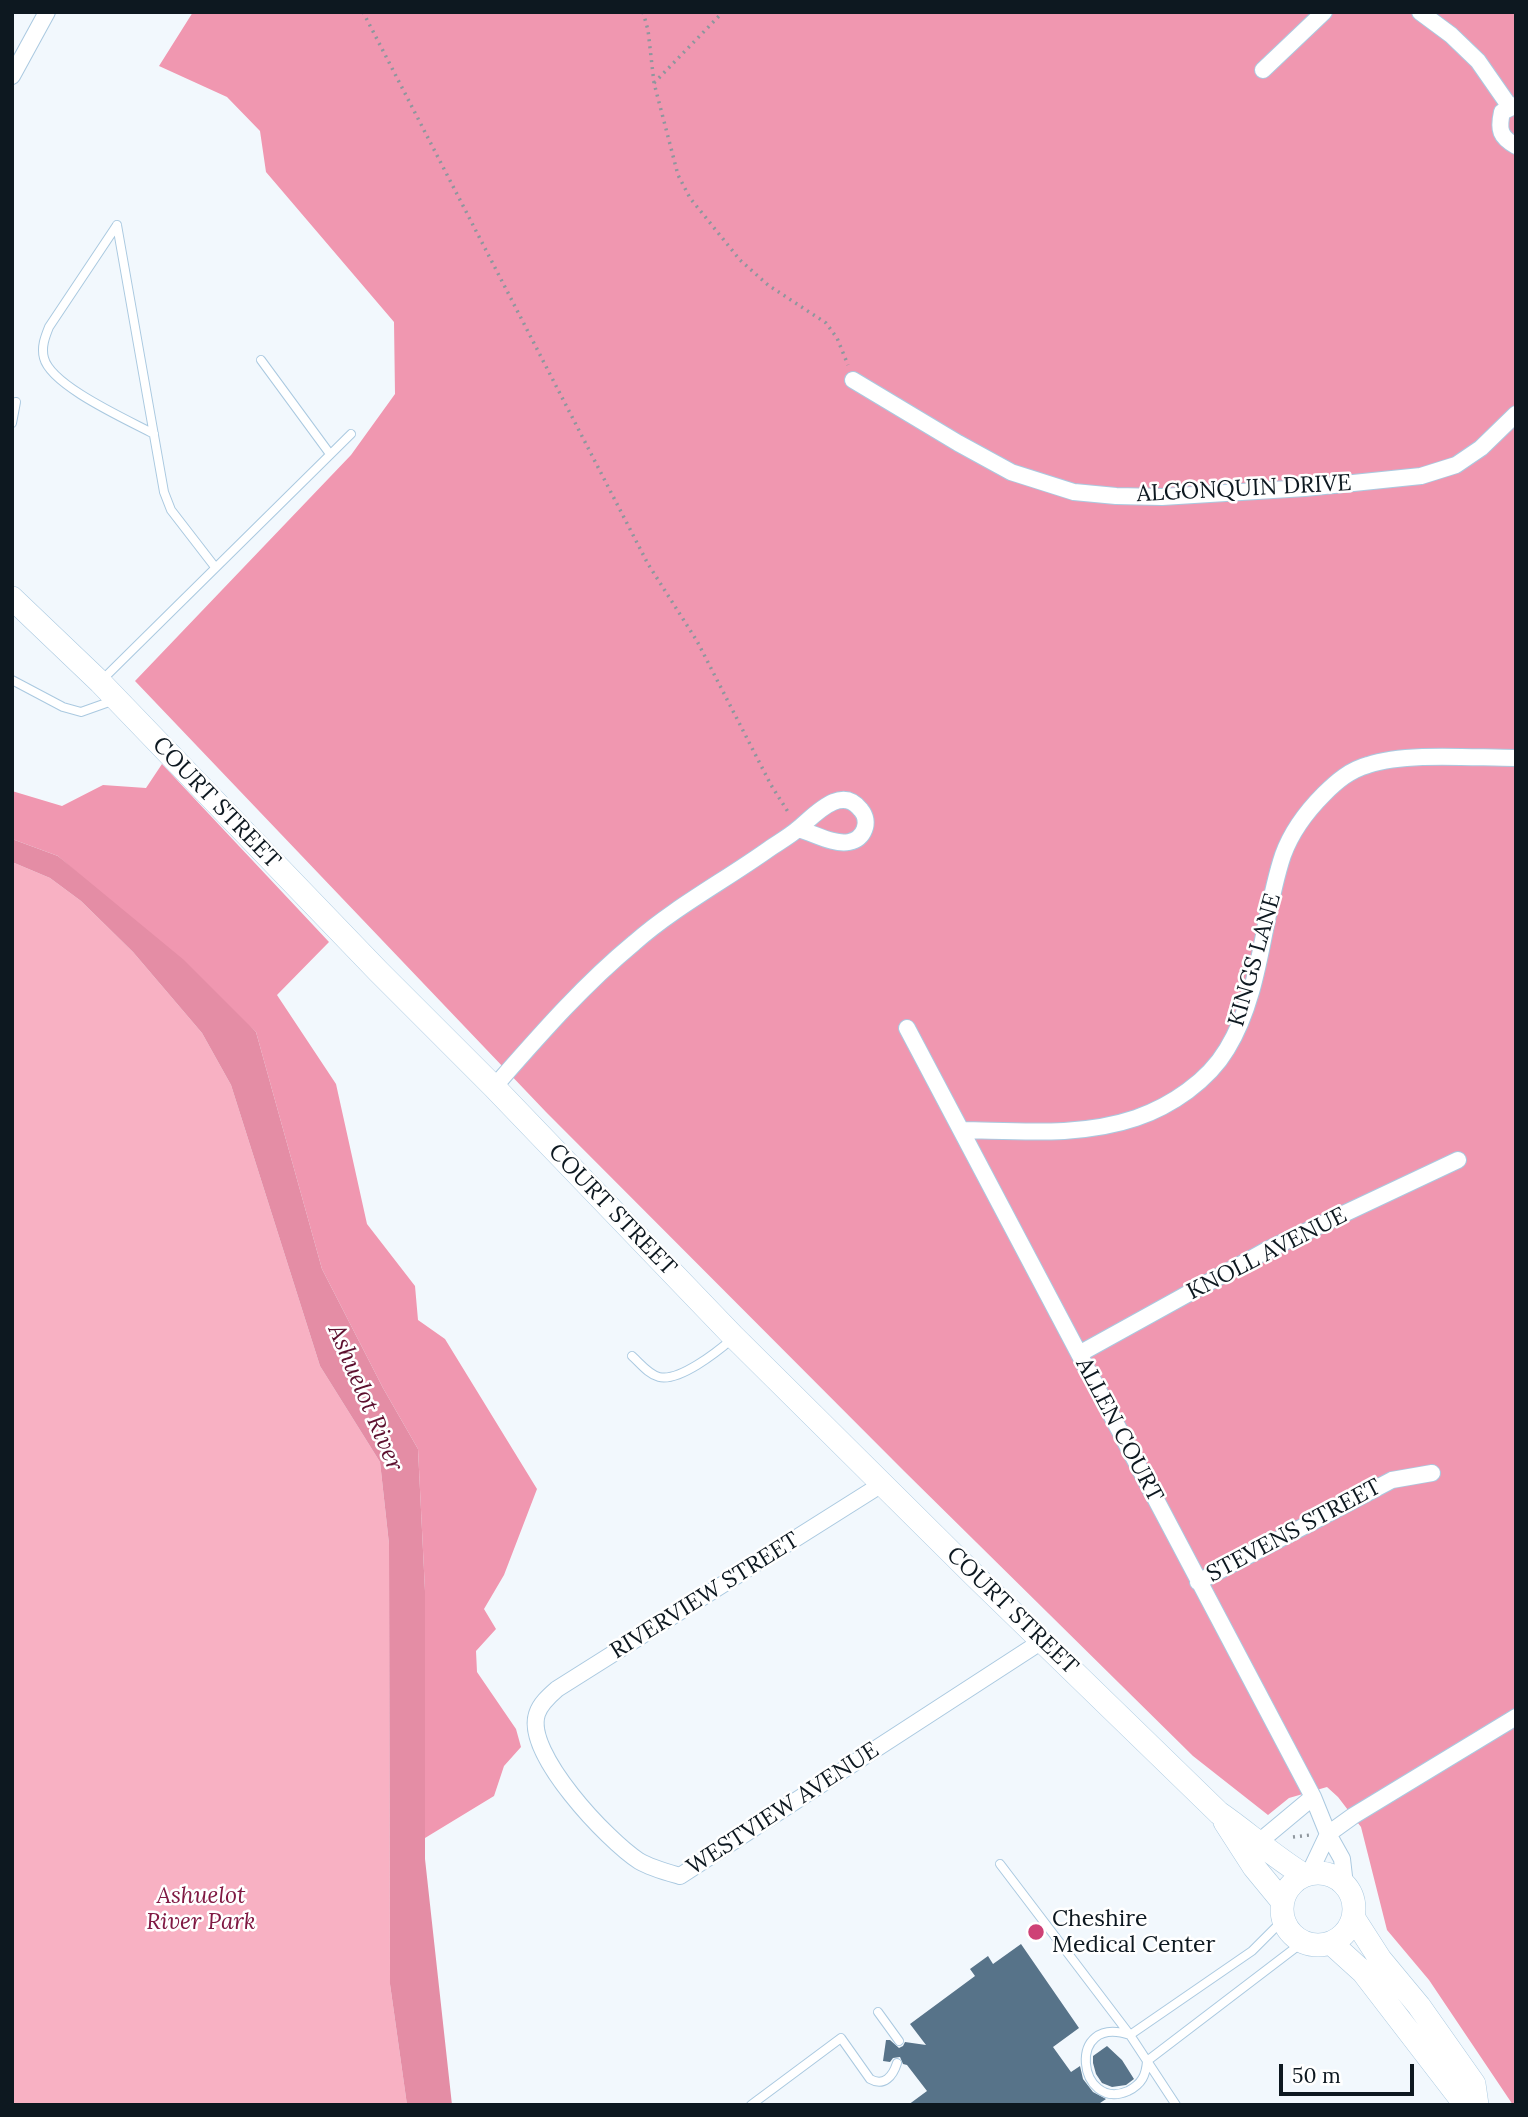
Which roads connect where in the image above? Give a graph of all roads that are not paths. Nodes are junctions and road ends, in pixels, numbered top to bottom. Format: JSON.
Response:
{"nodes":[{"id":1,"x":47,"y":12,"type":"edge"},
{"id":2,"x":1324,"y":12,"type":"edge"},
{"id":3,"x":1420,"y":12,"type":"edge"},
{"id":4,"x":1263,"y":70,"type":"dead end"},
{"id":5,"x":12,"y":76,"type":"edge"},
{"id":6,"x":1513,"y":106,"type":"edge"},
{"id":7,"x":1516,"y":146,"type":"edge"},
{"id":8,"x":261,"y":359,"type":"dead end"},
{"id":9,"x":853,"y":380,"type":"road end"},
{"id":10,"x":16,"y":402,"type":"dead end"},
{"id":11,"x":1516,"y":414,"type":"edge"},
{"id":12,"x":12,"y":423,"type":"edge"},
{"id":13,"x":154,"y":434,"type":"junction"},
{"id":14,"x":351,"y":434,"type":"dead end"},
{"id":15,"x":330,"y":454,"type":"junction"},
{"id":16,"x":215,"y":567,"type":"junction"},
{"id":17,"x":12,"y":598,"type":"edge"},
{"id":18,"x":12,"y":680,"type":"edge"},
{"id":19,"x":100,"y":682,"type":"junction"},
{"id":20,"x":116,"y":700,"type":"junction"},
{"id":21,"x":1516,"y":758,"type":"edge"},
{"id":22,"x":798,"y":829,"type":"road end"},
{"id":23,"x":907,"y":1028,"type":"dead end"},
{"id":24,"x":494,"y":1087,"type":"junction"},
{"id":25,"x":962,"y":1130,"type":"junction"},
{"id":26,"x":1458,"y":1160,"type":"dead end"},
{"id":27,"x":734,"y":1337,"type":"junction"},
{"id":28,"x":1079,"y":1354,"type":"junction"},
{"id":29,"x":632,"y":1356,"type":"dead end"},
{"id":30,"x":1432,"y":1473,"type":"dead end"},
{"id":31,"x":883,"y":1484,"type":"junction"},
{"id":32,"x":1198,"y":1581,"type":"junction"},
{"id":33,"x":1042,"y":1641,"type":"junction"},
{"id":34,"x":536,"y":1716,"type":"joint"},
{"id":35,"x":1516,"y":1717,"type":"edge"},
{"id":36,"x":1313,"y":1797,"type":"junction"},
{"id":37,"x":1219,"y":1813,"type":"junction"},
{"id":38,"x":1320,"y":1834,"type":"junction"},
{"id":39,"x":1259,"y":1842,"type":"junction"},
{"id":40,"x":1000,"y":1864,"type":"dead end"},
{"id":41,"x":1307,"y":1874,"type":"junction"},
{"id":42,"x":1345,"y":1885,"type":"junction"},
{"id":43,"x":1283,"y":1911,"type":"junction"},
{"id":44,"x":1353,"y":1917,"type":"junction"},
{"id":45,"x":1303,"y":1942,"type":"junction"},
{"id":46,"x":1331,"y":1943,"type":"junction"},
{"id":47,"x":878,"y":2012,"type":"dead end"},
{"id":48,"x":1130,"y":2035,"type":"junction"},
{"id":49,"x":899,"y":2041,"type":"dead end"},
{"id":50,"x":1147,"y":2060,"type":"junction"},
{"id":51,"x":897,"y":2063,"type":"dead end"},
{"id":52,"x":751,"y":2105,"type":"edge"},
{"id":53,"x":1176,"y":2105,"type":"edge"},
{"id":54,"x":1468,"y":2105,"type":"edge"},
{"id":55,"x":1476,"y":2105,"type":"edge"}],
"edges":[{"from":1,"to":5,"type":"street"},
{"from":2,"to":4,"type":"street"},
{"from":3,"to":6,"type":"street"},
{"from":6,"to":7,"type":"street"},
{"from":8,"to":15,"type":"lane"},
{"from":9,"to":11,"type":"street","name":"ALGONQUIN DRIVE"},
{"from":10,"to":12,"type":"lane"},
{"from":13,"to":13,"type":"lane"},
{"from":13,"to":16,"type":"lane"},
{"from":14,"to":15,"type":"lane"},
{"from":15,"to":16,"type":"lane"},
{"from":16,"to":19,"type":"lane"},
{"from":17,"to":19,"type":"main road","name":"COURT STREET"},
{"from":18,"to":20,"type":"lane"},
{"from":19,"to":20,"type":"main road","name":"COURT STREET"},
{"from":20,"to":24,"type":"main road","name":"COURT STREET"},
{"from":21,"to":25,"type":"street","name":"KINGS LANE"},
{"from":22,"to":24,"type":"street"},
{"from":23,"to":25,"type":"street","name":"ALLEN COURT"},
{"from":24,"to":27,"type":"main road","name":"COURT STREET"},
{"from":25,"to":28,"type":"street","name":"ALLEN COURT"},
{"from":26,"to":28,"type":"street","name":"KNOLL AVENUE"},
{"from":27,"to":29,"type":"lane"},
{"from":27,"to":31,"type":"main road","name":"COURT STREET"},
{"from":28,"to":32,"type":"street","name":"ALLEN COURT"},
{"from":30,"to":32,"type":"street","name":"STEVENS STREET"},
{"from":31,"to":33,"type":"main road","name":"COURT STREET"},
{"from":31,"to":34,"type":"street","name":"RIVERVIEW STREET"},
{"from":32,"to":36,"type":"street","name":"ALLEN COURT"},
{"from":33,"to":34,"type":"street","name":"WESTVIEW AVENUE"},
{"from":33,"to":37,"type":"main road","name":"COURT STREET"},
{"from":35,"to":38,"type":"street"},
{"from":36,"to":38,"type":"street","name":"ALLEN COURT"},
{"from":36,"to":39,"type":"street"},
{"from":37,"to":39,"type":"main road","name":"COURT STREET"},
{"from":37,"to":43,"type":"main road","name":"COURT STREET"},
{"from":38,"to":41,"type":"street"},
{"from":38,"to":42,"type":"street","name":"ALLEN COURT"},
{"from":39,"to":41,"type":"main road","name":"COURT STREET"},
{"from":40,"to":48,"type":"lane"},
{"from":41,"to":42,"type":"main road","name":"COURT STREET"},
{"from":41,"to":43,"type":"main road"},
{"from":42,"to":44,"type":"main road"},
{"from":43,"to":45,"type":"main road","name":"COURT STREET"},
{"from":43,"to":48,"type":"lane"},
{"from":44,"to":46,"type":"main road"},
{"from":44,"to":55,"type":"main road"},
{"from":45,"to":46,"type":"main road"},
{"from":45,"to":50,"type":"lane"},
{"from":46,"to":54,"type":"main road"},
{"from":47,"to":49,"type":"lane"},
{"from":48,"to":50,"type":"lane"},
{"from":48,"to":50,"type":"lane"},
{"from":50,"to":53,"type":"lane"},
{"from":51,"to":52,"type":"lane"}]}
